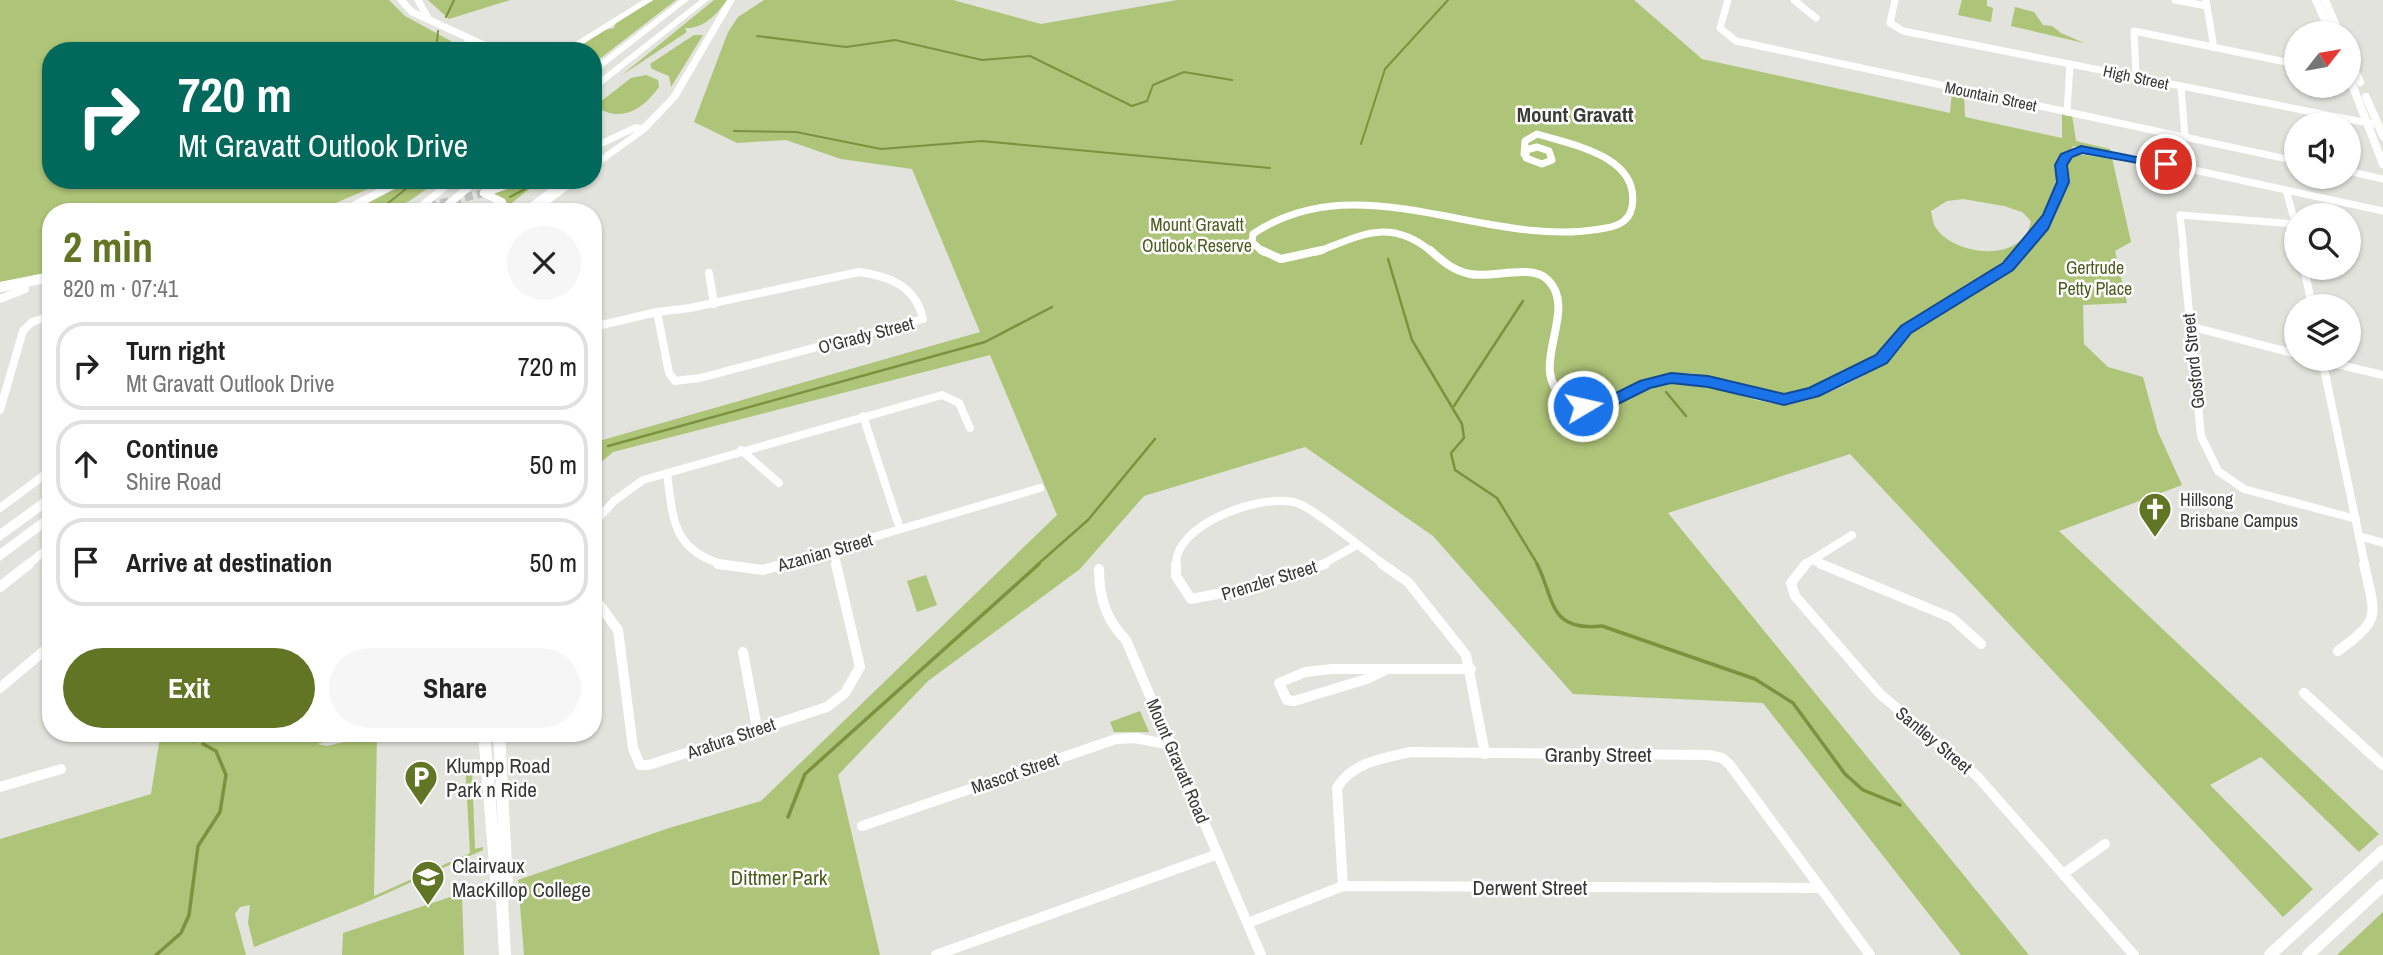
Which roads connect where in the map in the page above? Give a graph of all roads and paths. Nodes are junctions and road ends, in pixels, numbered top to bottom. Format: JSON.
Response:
{"nodes":[{"id":1,"x":401,"y":0,"type":"edge"},
{"id":2,"x":418,"y":0,"type":"edge"},
{"id":3,"x":649,"y":0,"type":"edge"},
{"id":4,"x":685,"y":0,"type":"edge"},
{"id":5,"x":705,"y":0,"type":"edge"},
{"id":6,"x":732,"y":0,"type":"edge"},
{"id":7,"x":1728,"y":0,"type":"edge"},
{"id":8,"x":1794,"y":0,"type":"edge"},
{"id":9,"x":1895,"y":0,"type":"edge"},
{"id":10,"x":2175,"y":0,"type":"edge"},
{"id":11,"x":2316,"y":0,"type":"edge"},
{"id":12,"x":2325,"y":0,"type":"edge"},
{"id":13,"x":2206,"y":3,"type":"edge"},
{"id":14,"x":428,"y":17,"type":"junction"},
{"id":15,"x":1816,"y":18,"type":"dead end"},
{"id":16,"x":2326,"y":21,"type":"edge"},
{"id":17,"x":2334,"y":21,"type":"edge"},
{"id":18,"x":459,"y":33,"type":"junction"},
{"id":19,"x":470,"y":42,"type":"edge"},
{"id":20,"x":478,"y":42,"type":"edge"},
{"id":21,"x":579,"y":42,"type":"edge"},
{"id":22,"x":2214,"y":48,"type":"junction"},
{"id":23,"x":2284,"y":62,"type":"edge"},
{"id":24,"x":2070,"y":64,"type":"junction"},
{"id":25,"x":602,"y":65,"type":"edge"},
{"id":26,"x":2136,"y":76,"type":"junction"},
{"id":27,"x":602,"y":82,"type":"edge"},
{"id":28,"x":2181,"y":86,"type":"junction"},
{"id":29,"x":2361,"y":90,"type":"edge"},
{"id":30,"x":2360,"y":98,"type":"edge"},
{"id":31,"x":2067,"y":112,"type":"junction"},
{"id":32,"x":656,"y":114,"type":"junction"},
{"id":33,"x":2374,"y":124,"type":"junction"},
{"id":34,"x":1544,"y":135,"type":"junction"},
{"id":35,"x":2185,"y":136,"type":"junction"},
{"id":36,"x":2383,"y":136,"type":"edge"},
{"id":37,"x":602,"y":139,"type":"edge"},
{"id":38,"x":1541,"y":148,"type":"junction"},
{"id":39,"x":1524,"y":154,"type":"junction"},
{"id":40,"x":2111,"y":154,"type":"joint"},
{"id":41,"x":2284,"y":157,"type":"edge"},
{"id":42,"x":602,"y":160,"type":"edge"},
{"id":43,"x":2383,"y":164,"type":"edge"},
{"id":44,"x":2361,"y":174,"type":"edge"},
{"id":45,"x":2383,"y":179,"type":"edge"},
{"id":46,"x":386,"y":189,"type":"edge"},
{"id":47,"x":443,"y":189,"type":"edge"},
{"id":48,"x":468,"y":189,"type":"edge"},
{"id":49,"x":495,"y":189,"type":"edge"},
{"id":50,"x":545,"y":189,"type":"edge"},
{"id":51,"x":555,"y":189,"type":"edge"},
{"id":52,"x":563,"y":189,"type":"edge"},
{"id":53,"x":2286,"y":190,"type":"junction"},
{"id":54,"x":359,"y":203,"type":"edge"},
{"id":55,"x":425,"y":203,"type":"edge"},
{"id":56,"x":450,"y":203,"type":"edge"},
{"id":57,"x":502,"y":203,"type":"edge"},
{"id":58,"x":528,"y":203,"type":"edge"},
{"id":59,"x":537,"y":203,"type":"edge"},
{"id":60,"x":544,"y":203,"type":"edge"},
{"id":61,"x":2290,"y":203,"type":"edge"},
{"id":62,"x":2383,"y":211,"type":"edge"},
{"id":63,"x":2284,"y":224,"type":"edge"},
{"id":64,"x":709,"y":273,"type":"dead end"},
{"id":65,"x":42,"y":279,"type":"edge"},
{"id":66,"x":42,"y":286,"type":"edge"},
{"id":67,"x":0,"y":287,"type":"edge"},
{"id":68,"x":0,"y":296,"type":"edge"},
{"id":69,"x":714,"y":304,"type":"junction"},
{"id":70,"x":657,"y":312,"type":"junction"},
{"id":71,"x":42,"y":318,"type":"edge"},
{"id":72,"x":602,"y":325,"type":"edge"},
{"id":73,"x":2189,"y":326,"type":"junction"},
{"id":74,"x":2284,"y":351,"type":"edge"},
{"id":75,"x":2361,"y":370,"type":"edge"},
{"id":76,"x":2323,"y":371,"type":"edge"},
{"id":77,"x":2383,"y":376,"type":"edge"},
{"id":78,"x":0,"y":410,"type":"edge"},
{"id":79,"x":863,"y":416,"type":"junction"},
{"id":80,"x":970,"y":428,"type":"dead end"},
{"id":81,"x":741,"y":450,"type":"junction"},
{"id":82,"x":667,"y":473,"type":"junction"},
{"id":83,"x":42,"y":477,"type":"edge"},
{"id":84,"x":779,"y":483,"type":"dead end"},
{"id":85,"x":1040,"y":488,"type":"dead end"},
{"id":86,"x":42,"y":503,"type":"edge"},
{"id":87,"x":0,"y":508,"type":"edge"},
{"id":88,"x":602,"y":514,"type":"edge"},
{"id":89,"x":2356,"y":519,"type":"junction"},
{"id":90,"x":42,"y":523,"type":"edge"},
{"id":91,"x":900,"y":529,"type":"junction"},
{"id":92,"x":1852,"y":535,"type":"dead end"},
{"id":93,"x":0,"y":536,"type":"edge"},
{"id":94,"x":2359,"y":536,"type":"junction"},
{"id":95,"x":2383,"y":543,"type":"edge"},
{"id":96,"x":1356,"y":546,"type":"junction"},
{"id":97,"x":833,"y":550,"type":"junction"},
{"id":98,"x":42,"y":553,"type":"edge"},
{"id":99,"x":0,"y":556,"type":"edge"},
{"id":100,"x":1812,"y":560,"type":"junction"},
{"id":101,"x":1099,"y":569,"type":"dead end"},
{"id":102,"x":0,"y":587,"type":"edge"},
{"id":103,"x":602,"y":608,"type":"edge"},
{"id":104,"x":1981,"y":644,"type":"dead end"},
{"id":105,"x":2338,"y":651,"type":"dead end"},
{"id":106,"x":743,"y":652,"type":"dead end"},
{"id":107,"x":42,"y":653,"type":"edge"},
{"id":108,"x":1471,"y":669,"type":"junction"},
{"id":109,"x":1385,"y":670,"type":"junction"},
{"id":110,"x":0,"y":688,"type":"edge"},
{"id":111,"x":2304,"y":693,"type":"dead end"},
{"id":112,"x":757,"y":728,"type":"junction"},
{"id":113,"x":485,"y":742,"type":"edge"},
{"id":114,"x":499,"y":742,"type":"edge"},
{"id":115,"x":1171,"y":745,"type":"junction"},
{"id":116,"x":1485,"y":754,"type":"junction"},
{"id":117,"x":2383,"y":765,"type":"edge"},
{"id":118,"x":61,"y":769,"type":"dead end"},
{"id":119,"x":0,"y":787,"type":"edge"},
{"id":120,"x":862,"y":826,"type":"dead end"},
{"id":121,"x":2105,"y":844,"type":"dead end"},
{"id":122,"x":2383,"y":851,"type":"edge"},
{"id":123,"x":1218,"y":854,"type":"junction"},
{"id":124,"x":2063,"y":874,"type":"junction"},
{"id":125,"x":1343,"y":886,"type":"junction"},
{"id":126,"x":2383,"y":886,"type":"edge"},
{"id":127,"x":1820,"y":888,"type":"junction"},
{"id":128,"x":502,"y":901,"type":"junction"},
{"id":129,"x":1248,"y":923,"type":"junction"},
{"id":130,"x":505,"y":955,"type":"edge"},
{"id":131,"x":936,"y":955,"type":"edge"},
{"id":132,"x":1261,"y":955,"type":"edge"},
{"id":133,"x":1870,"y":955,"type":"edge"},
{"id":134,"x":2134,"y":955,"type":"edge"},
{"id":135,"x":2270,"y":955,"type":"edge"},
{"id":136,"x":2308,"y":955,"type":"edge"}],
"edges":[{"from":1,"to":14,"type":"street"},
{"from":2,"to":14,"type":"street"},
{"from":3,"to":21,"type":"highway"},
{"from":4,"to":25,"type":"highway"},
{"from":5,"to":27,"type":"highway"},
{"from":6,"to":32,"type":"highway"},
{"from":7,"to":31,"type":"street","name":"Mountain Street"},
{"from":8,"to":15,"type":"street"},
{"from":9,"to":24,"type":"street","name":"High Street"},
{"from":10,"to":13,"type":"street"},
{"from":11,"to":16,"type":"main road"},
{"from":12,"to":17,"type":"main road"},
{"from":13,"to":22,"type":"street"},
{"from":14,"to":18,"type":"street"},
{"from":18,"to":19,"type":"street"},
{"from":18,"to":20,"type":"street"},
{"from":22,"to":23,"type":"street"},
{"from":22,"to":26,"type":"street"},
{"from":24,"to":26,"type":"street","name":"High Street"},
{"from":24,"to":31,"type":"street"},
{"from":26,"to":28,"type":"street","name":"High Street"},
{"from":28,"to":33,"type":"street","name":"High Street"},
{"from":28,"to":35,"type":"street"},
{"from":29,"to":33,"type":"main road"},
{"from":30,"to":33,"type":"main road"},
{"from":31,"to":35,"type":"street","name":"Mountain Street"},
{"from":32,"to":37,"type":"highway"},
{"from":32,"to":42,"type":"highway"},
{"from":33,"to":36,"type":"main road"},
{"from":33,"to":43,"type":"main road"},
{"from":34,"to":38,"type":"street"},
{"from":34,"to":39,"type":"street"},
{"from":34,"to":40,"type":"street"},
{"from":35,"to":41,"type":"street","name":"Mountain Street"},
{"from":38,"to":39,"type":"street"},
{"from":38,"to":39,"type":"street"},
{"from":40,"to":53,"type":"street"},
{"from":44,"to":45,"type":"street"},
{"from":46,"to":54,"type":"main road"},
{"from":47,"to":55,"type":"highway"},
{"from":48,"to":56,"type":"highway"},
{"from":49,"to":57,"type":"main road"},
{"from":50,"to":58,"type":"main road"},
{"from":51,"to":59,"type":"main road"},
{"from":52,"to":60,"type":"highway"},
{"from":53,"to":61,"type":"street"},
{"from":53,"to":62,"type":"street"},
{"from":63,"to":73,"type":"street","name":"Gosford Street"},
{"from":64,"to":69,"type":"street"},
{"from":65,"to":67,"type":"main road"},
{"from":66,"to":68,"type":"main road"},
{"from":69,"to":70,"type":"street","name":"O'Grady Street"},
{"from":69,"to":70,"type":"street","name":"O'Grady Street"},
{"from":70,"to":72,"type":"street","name":"O'Grady Street"},
{"from":71,"to":78,"type":"street"},
{"from":73,"to":74,"type":"street"},
{"from":73,"to":89,"type":"street","name":"Gosford Street"},
{"from":75,"to":77,"type":"street"},
{"from":76,"to":89,"type":"street"},
{"from":79,"to":80,"type":"street"},
{"from":79,"to":81,"type":"street"},
{"from":79,"to":91,"type":"street"},
{"from":81,"to":82,"type":"street"},
{"from":81,"to":84,"type":"street"},
{"from":82,"to":88,"type":"street"},
{"from":82,"to":97,"type":"street","name":"Azanian Street"},
{"from":83,"to":87,"type":"street"},
{"from":85,"to":91,"type":"street","name":"Azanian Street"},
{"from":86,"to":93,"type":"highway"},
{"from":89,"to":94,"type":"street"},
{"from":90,"to":99,"type":"highway"},
{"from":91,"to":97,"type":"street","name":"Azanian Street"},
{"from":92,"to":100,"type":"street","name":"Santley Street"},
{"from":94,"to":95,"type":"street"},
{"from":94,"to":105,"type":"street"},
{"from":96,"to":96,"type":"street","name":"Prenzler Street"},
{"from":96,"to":108,"type":"street","name":"Prenzler Street"},
{"from":97,"to":112,"type":"street","name":"Arafura Street"},
{"from":98,"to":102,"type":"street"},
{"from":100,"to":104,"type":"street"},
{"from":100,"to":124,"type":"street","name":"Santley Street"},
{"from":101,"to":115,"type":"street","name":"Mount Gravatt Road"},
{"from":103,"to":112,"type":"street","name":"Arafura Street"},
{"from":106,"to":112,"type":"street"},
{"from":107,"to":110,"type":"street"},
{"from":108,"to":109,"type":"street"},
{"from":108,"to":116,"type":"street","name":"Prenzler Street"},
{"from":109,"to":109,"type":"street"},
{"from":111,"to":117,"type":"street"},
{"from":113,"to":128,"type":"main road"},
{"from":114,"to":128,"type":"main road"},
{"from":115,"to":120,"type":"street","name":"Mascot Street"},
{"from":115,"to":123,"type":"street","name":"Mount Gravatt Road"},
{"from":116,"to":125,"type":"street","name":"Granby Street"},
{"from":116,"to":127,"type":"street","name":"Granby Street"},
{"from":118,"to":119,"type":"street"},
{"from":121,"to":124,"type":"street"},
{"from":122,"to":135,"type":"main road"},
{"from":123,"to":129,"type":"street","name":"Mount Gravatt Road"},
{"from":123,"to":131,"type":"street"},
{"from":124,"to":134,"type":"street","name":"Santley Street"},
{"from":125,"to":127,"type":"street","name":"Derwent Street"},
{"from":125,"to":129,"type":"street","name":"Derwent Street"},
{"from":126,"to":136,"type":"main road"},
{"from":127,"to":133,"type":"street","name":"Granby Street"},
{"from":128,"to":130,"type":"main road"},
{"from":129,"to":132,"type":"street","name":"Mount Gravatt Road"}]}
